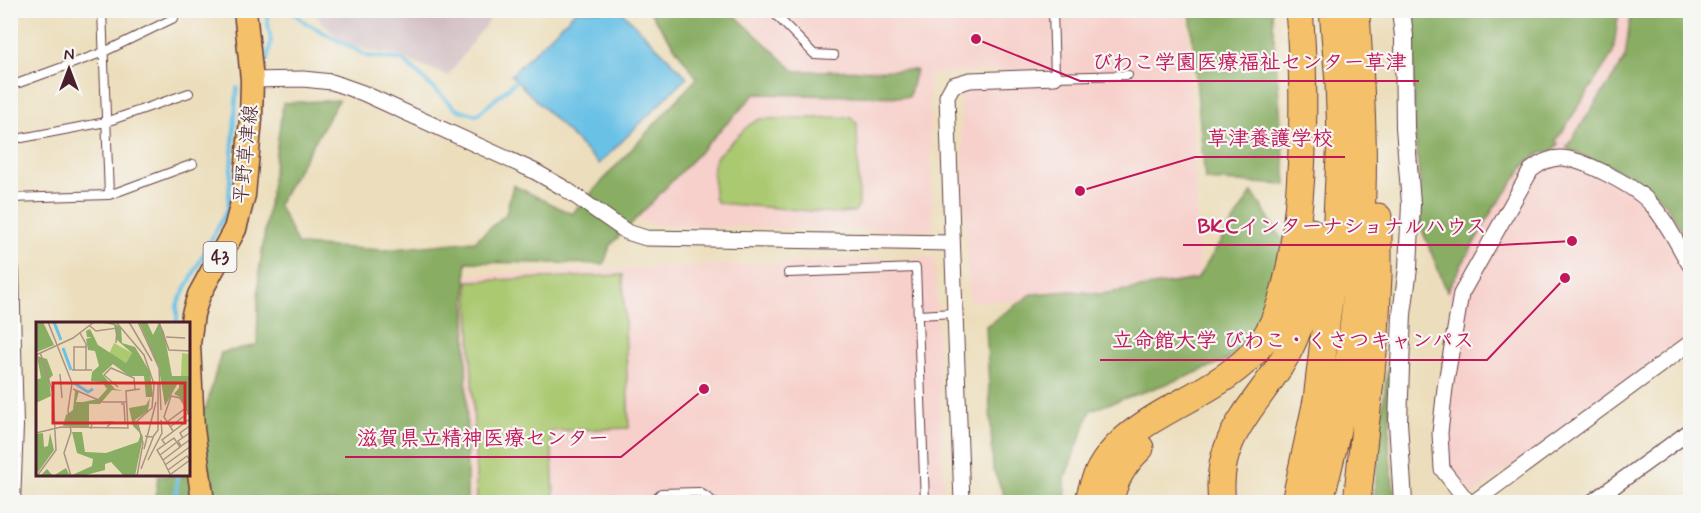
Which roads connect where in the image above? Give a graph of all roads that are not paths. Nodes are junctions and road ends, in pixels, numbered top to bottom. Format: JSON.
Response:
{"nodes":[{"id":1,"x":102,"y":10,"type":"edge"},
{"id":2,"x":245,"y":10,"type":"edge"},
{"id":3,"x":771,"y":10,"type":"edge"},
{"id":4,"x":1053,"y":10,"type":"edge"},
{"id":5,"x":1299,"y":10,"type":"edge"},
{"id":6,"x":1313,"y":10,"type":"edge"},
{"id":7,"x":1333,"y":10,"type":"edge"},
{"id":8,"x":1356,"y":10,"type":"edge"},
{"id":9,"x":1401,"y":10,"type":"edge"},
{"id":10,"x":174,"y":18,"type":"dead end"},
{"id":11,"x":104,"y":52,"type":"junction"},
{"id":12,"x":834,"y":55,"type":"dead end"},
{"id":13,"x":1128,"y":75,"type":"dead end"},
{"id":14,"x":1055,"y":77,"type":"junction"},
{"id":15,"x":252,"y":80,"type":"junction"},
{"id":16,"x":19,"y":83,"type":"dead end"},
{"id":17,"x":189,"y":93,"type":"dead end"},
{"id":18,"x":106,"y":122,"type":"junction"},
{"id":19,"x":22,"y":138,"type":"dead end"},
{"id":20,"x":193,"y":164,"type":"dead end"},
{"id":21,"x":109,"y":195,"type":"junction"},
{"id":22,"x":10,"y":198,"type":"edge"},
{"id":23,"x":952,"y":243,"type":"junction"},
{"id":24,"x":1690,"y":265,"type":"edge"},
{"id":25,"x":10,"y":270,"type":"edge"},
{"id":26,"x":788,"y":273,"type":"dead end"},
{"id":27,"x":1308,"y":273,"type":"junction"},
{"id":28,"x":955,"y":314,"type":"junction"},
{"id":29,"x":918,"y":315,"type":"junction"},
{"id":30,"x":190,"y":336,"type":"edge"},
{"id":31,"x":1690,"y":343,"type":"edge"},
{"id":32,"x":190,"y":365,"type":"edge"},
{"id":33,"x":1317,"y":400,"type":"junction"},
{"id":34,"x":1690,"y":431,"type":"edge"},
{"id":35,"x":11,"y":502,"type":"edge"},
{"id":36,"x":203,"y":502,"type":"edge"},
{"id":37,"x":652,"y":502,"type":"edge"},
{"id":38,"x":714,"y":502,"type":"edge"},
{"id":39,"x":925,"y":502,"type":"edge"},
{"id":40,"x":962,"y":502,"type":"edge"},
{"id":41,"x":1089,"y":502,"type":"edge"},
{"id":42,"x":1110,"y":502,"type":"edge"},
{"id":43,"x":1221,"y":502,"type":"edge"},
{"id":44,"x":1283,"y":502,"type":"edge"},
{"id":45,"x":1295,"y":502,"type":"edge"},
{"id":46,"x":1319,"y":502,"type":"edge"},
{"id":47,"x":1357,"y":502,"type":"edge"},
{"id":48,"x":1403,"y":502,"type":"edge"},
{"id":49,"x":1468,"y":502,"type":"edge"},
{"id":50,"x":1473,"y":502,"type":"edge"},
{"id":51,"x":1592,"y":502,"type":"edge"}],
"edges":[{"from":1,"to":11,"type":"lane"},
{"from":2,"to":15,"type":"main road","name":"平野草津線","number":"43"},
{"from":3,"to":12,"type":"lane"},
{"from":4,"to":14,"type":"lane"},
{"from":5,"to":41,"type":"highway"},
{"from":6,"to":27,"type":"highway"},
{"from":7,"to":33,"type":"highway"},
{"from":8,"to":46,"type":"highway"},
{"from":8,"to":47,"type":"highway"},
{"from":9,"to":48,"type":"street"},
{"from":10,"to":11,"type":"lane"},
{"from":11,"to":16,"type":"lane"},
{"from":11,"to":18,"type":"lane"},
{"from":13,"to":14,"type":"lane"},
{"from":14,"to":23,"type":"street"},
{"from":15,"to":23,"type":"street"},
{"from":15,"to":30,"type":"main road","name":"平野草津線","number":"43"},
{"from":17,"to":18,"type":"lane"},
{"from":18,"to":19,"type":"lane"},
{"from":18,"to":21,"type":"lane"},
{"from":20,"to":21,"type":"lane"},
{"from":21,"to":22,"type":"lane"},
{"from":23,"to":28,"type":"street"},
{"from":24,"to":49,"type":"street"},
{"from":25,"to":35,"type":"street"},
{"from":26,"to":29,"type":"lane"},
{"from":27,"to":42,"type":"highway"},
{"from":27,"to":43,"type":"highway"},
{"from":28,"to":29,"type":"lane"},
{"from":28,"to":40,"type":"street"},
{"from":29,"to":39,"type":"lane"},
{"from":31,"to":50,"type":"street"},
{"from":32,"to":36,"type":"main road","name":"平野草津線","number":"43"},
{"from":33,"to":44,"type":"highway"},
{"from":33,"to":45,"type":"highway"},
{"from":34,"to":51,"type":"street"},
{"from":37,"to":38,"type":"lane"}]}
